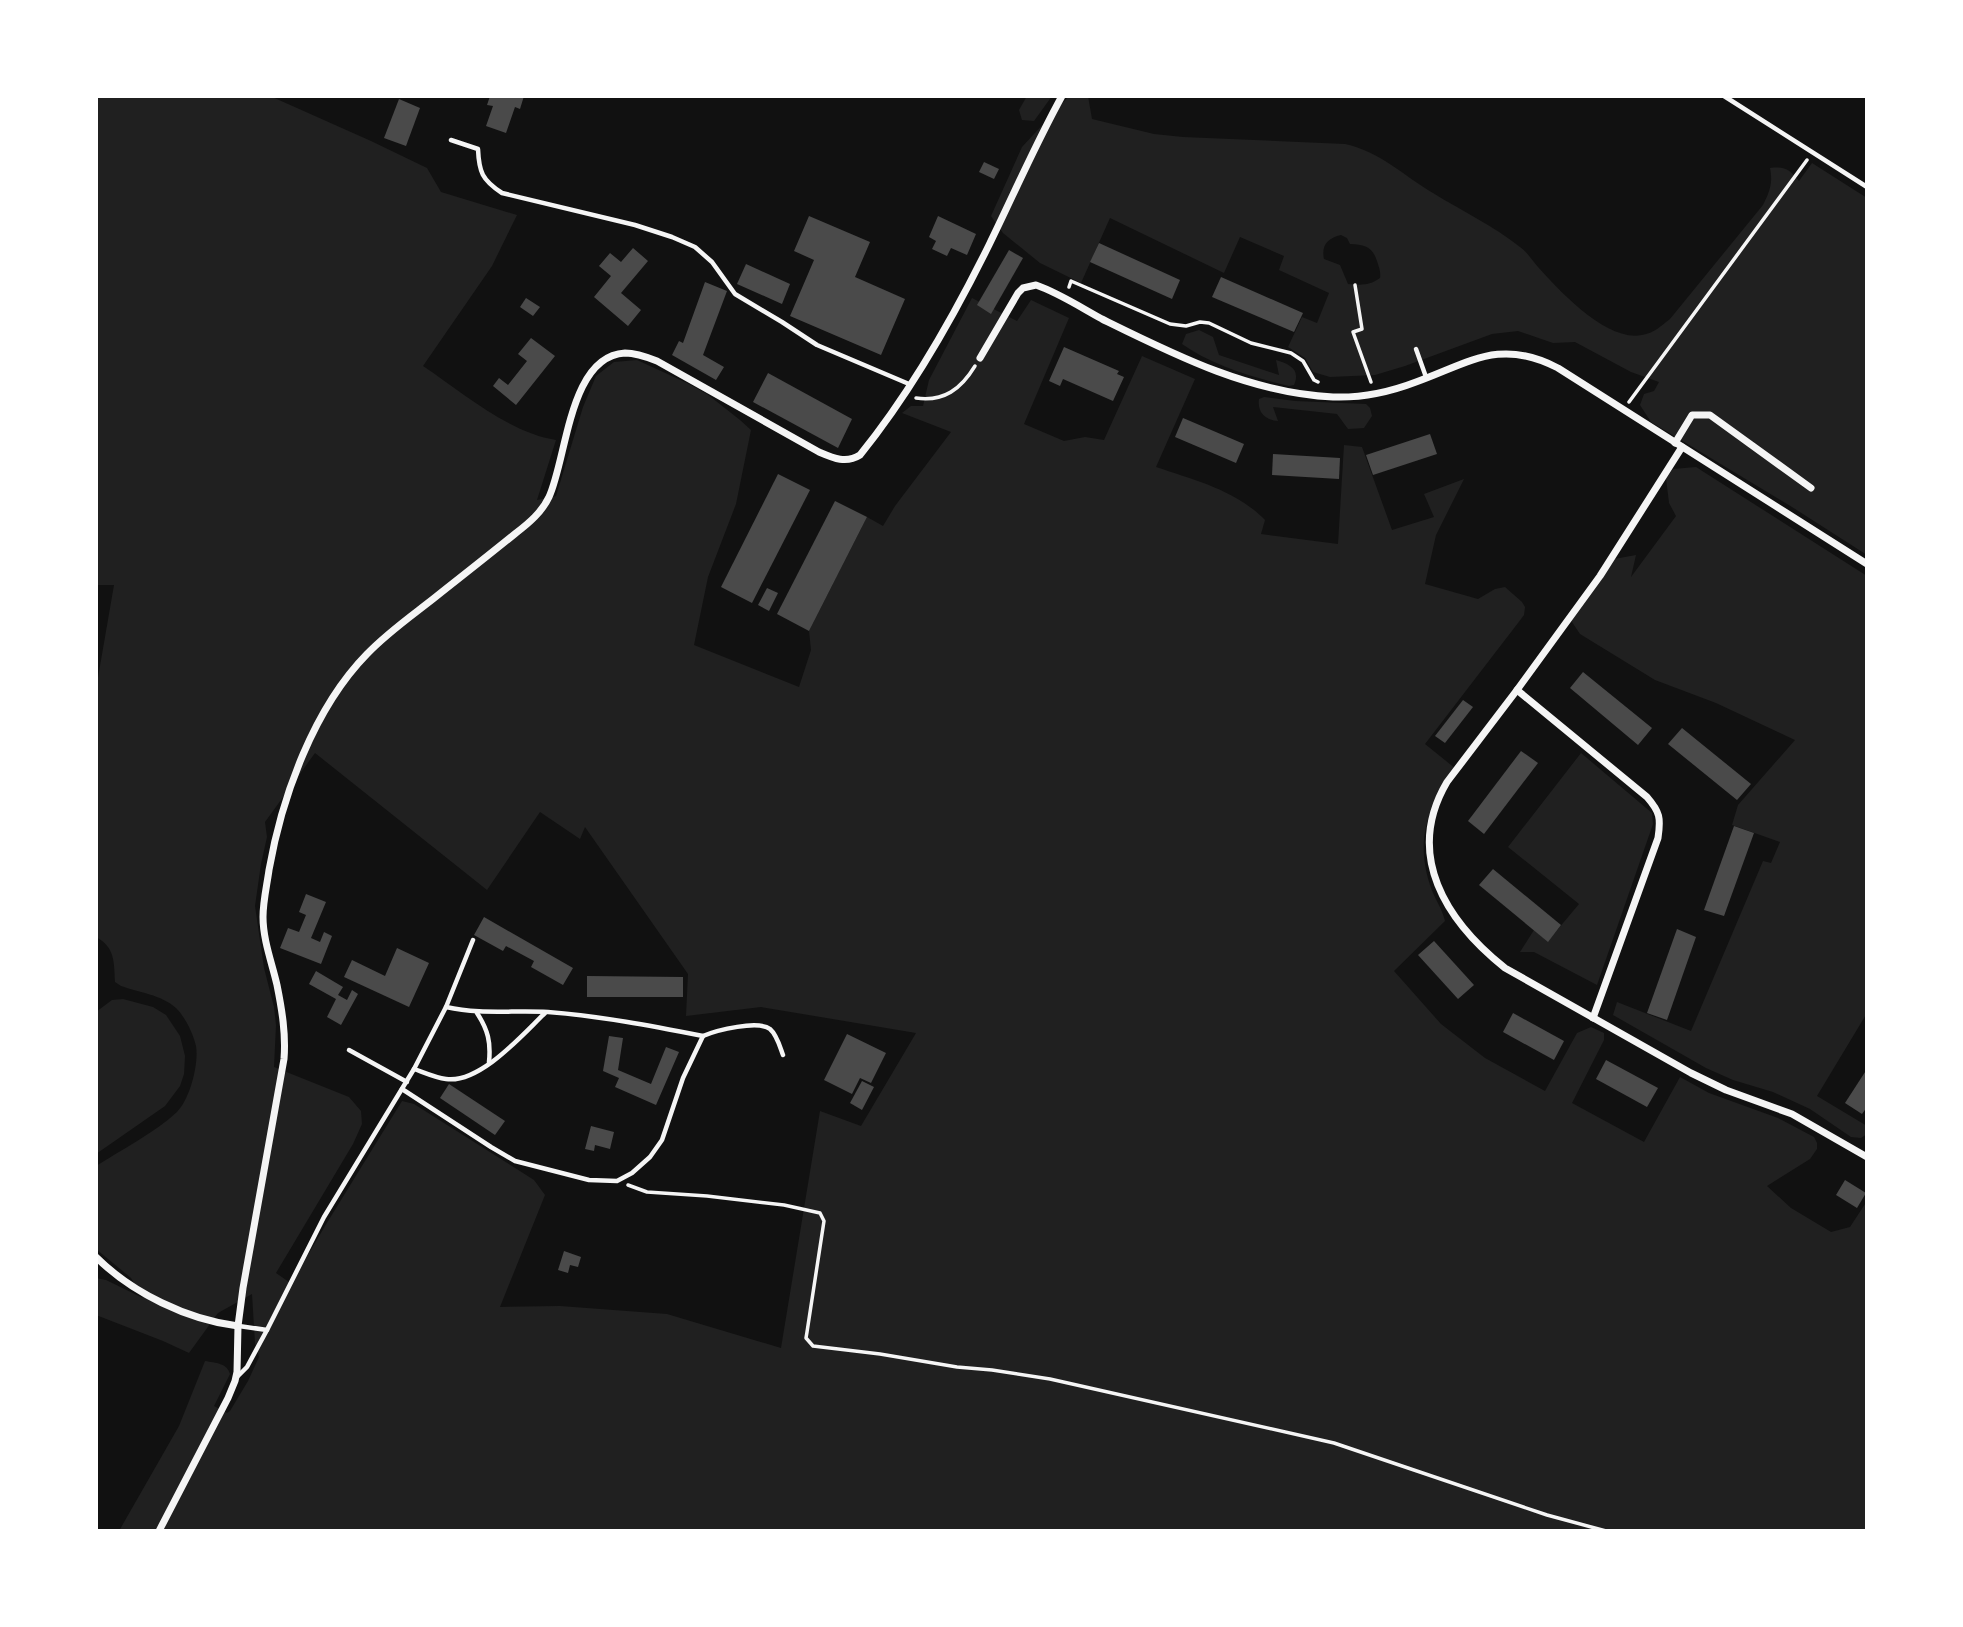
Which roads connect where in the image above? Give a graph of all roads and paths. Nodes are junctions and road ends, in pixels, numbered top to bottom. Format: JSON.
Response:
{"nodes":[{"id":1,"x":1062,"y":96,"type":"edge"},
{"id":2,"x":1724,"y":96,"type":"edge"},
{"id":3,"x":450,"y":140,"type":"dead end"},
{"id":4,"x":1812,"y":152,"type":"junction"},
{"id":5,"x":1867,"y":187,"type":"edge"},
{"id":6,"x":1355,"y":285,"type":"dead end"},
{"id":7,"x":1064,"y":298,"type":"junction"},
{"id":8,"x":1416,"y":349,"type":"dead end"},
{"id":9,"x":980,"y":358,"type":"joint"},
{"id":10,"x":1427,"y":378,"type":"junction"},
{"id":11,"x":1381,"y":379,"type":"dead end"},
{"id":12,"x":1330,"y":383,"type":"dead end"},
{"id":13,"x":909,"y":384,"type":"junction"},
{"id":14,"x":902,"y":395,"type":"junction"},
{"id":15,"x":1623,"y":410,"type":"junction"},
{"id":16,"x":1679,"y":445,"type":"junction"},
{"id":17,"x":1811,"y":488,"type":"dead end"},
{"id":18,"x":1867,"y":564,"type":"edge"},
{"id":19,"x":1517,"y":690,"type":"junction"},
{"id":20,"x":473,"y":940,"type":"dead end"},
{"id":21,"x":446,"y":1007,"type":"junction"},
{"id":22,"x":546,"y":1012,"type":"junction"},
{"id":23,"x":477,"y":1013,"type":"junction"},
{"id":24,"x":1593,"y":1018,"type":"junction"},
{"id":25,"x":703,"y":1036,"type":"junction"},
{"id":26,"x":349,"y":1050,"type":"dead end"},
{"id":27,"x":783,"y":1055,"type":"dead end"},
{"id":28,"x":489,"y":1063,"type":"junction"},
{"id":29,"x":414,"y":1069,"type":"junction"},
{"id":30,"x":407,"y":1082,"type":"junction"},
{"id":31,"x":402,"y":1089,"type":"junction"},
{"id":32,"x":1867,"y":1157,"type":"edge"},
{"id":33,"x":621,"y":1179,"type":"junction"},
{"id":34,"x":96,"y":1257,"type":"edge"},
{"id":35,"x":238,"y":1326,"type":"junction"},
{"id":36,"x":267,"y":1330,"type":"junction"},
{"id":37,"x":236,"y":1378,"type":"junction"},
{"id":38,"x":159,"y":1531,"type":"edge"},
{"id":39,"x":1606,"y":1531,"type":"edge"}],
"edges":[{"from":1,"to":13,"type":"street"},
{"from":2,"to":4,"type":"lane"},
{"from":3,"to":13,"type":"lane"},
{"from":4,"to":5,"type":"lane"},
{"from":4,"to":15,"type":"path"},
{"from":6,"to":11,"type":"path"},
{"from":7,"to":9,"type":"street"},
{"from":7,"to":10,"type":"street"},
{"from":7,"to":12,"type":"path"},
{"from":8,"to":10,"type":"lane"},
{"from":9,"to":14,"type":"path"},
{"from":10,"to":15,"type":"street"},
{"from":13,"to":14,"type":"street"},
{"from":14,"to":35,"type":"street"},
{"from":15,"to":16,"type":"street"},
{"from":16,"to":17,"type":"street"},
{"from":16,"to":18,"type":"street"},
{"from":16,"to":19,"type":"street"},
{"from":19,"to":24,"type":"street"},
{"from":19,"to":24,"type":"street"},
{"from":20,"to":21,"type":"lane"},
{"from":21,"to":23,"type":"lane"},
{"from":21,"to":29,"type":"lane"},
{"from":22,"to":23,"type":"lane"},
{"from":22,"to":25,"type":"lane"},
{"from":22,"to":28,"type":"lane"},
{"from":23,"to":28,"type":"lane"},
{"from":24,"to":32,"type":"street"},
{"from":25,"to":27,"type":"lane"},
{"from":25,"to":33,"type":"lane"},
{"from":26,"to":30,"type":"lane"},
{"from":28,"to":29,"type":"lane"},
{"from":29,"to":30,"type":"lane"},
{"from":30,"to":31,"type":"lane"},
{"from":31,"to":33,"type":"lane"},
{"from":31,"to":36,"type":"lane"},
{"from":33,"to":39,"type":"path"},
{"from":34,"to":35,"type":"street"},
{"from":35,"to":36,"type":"lane"},
{"from":35,"to":37,"type":"street"},
{"from":36,"to":37,"type":"lane"},
{"from":37,"to":38,"type":"street"}]}
